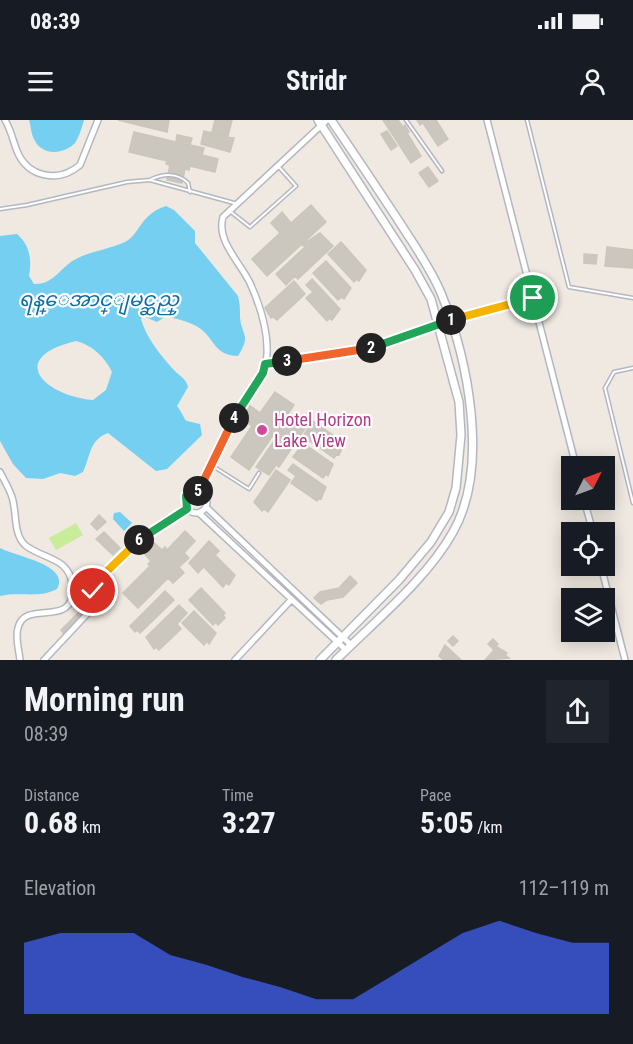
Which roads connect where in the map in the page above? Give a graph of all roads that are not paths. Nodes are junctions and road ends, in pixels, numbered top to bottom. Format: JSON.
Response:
{"nodes":[{"id":1,"x":5,"y":120,"type":"edge"},
{"id":2,"x":98,"y":120,"type":"edge"},
{"id":3,"x":406,"y":120,"type":"edge"},
{"id":4,"x":487,"y":120,"type":"edge"},
{"id":5,"x":527,"y":120,"type":"edge"},
{"id":6,"x":324,"y":121,"type":"edge"},
{"id":7,"x":278,"y":166,"type":"junction"},
{"id":8,"x":442,"y":171,"type":"dead end"},
{"id":9,"x":150,"y":180,"type":"junction"},
{"id":10,"x":190,"y":192,"type":"junction"},
{"id":11,"x":237,"y":204,"type":"junction"},
{"id":12,"x":0,"y":209,"type":"edge"},
{"id":13,"x":230,"y":211,"type":"junction"},
{"id":14,"x":533,"y":298,"type":"junction"},
{"id":15,"x":633,"y":298,"type":"edge"},
{"id":16,"x":450,"y":320,"type":"junction"},
{"id":17,"x":439,"y":323,"type":"junction"},
{"id":18,"x":265,"y":364,"type":"junction"},
{"id":19,"x":633,"y":368,"type":"edge"},
{"id":20,"x":573,"y":456,"type":"edge"},
{"id":21,"x":212,"y":465,"type":"junction"},
{"id":22,"x":0,"y":472,"type":"edge"},
{"id":23,"x":259,"y":473,"type":"dead end"},
{"id":24,"x":201,"y":492,"type":"junction"},
{"id":25,"x":633,"y":503,"type":"edge"},
{"id":26,"x":206,"y":507,"type":"junction"},
{"id":27,"x":187,"y":509,"type":"junction"},
{"id":28,"x":199,"y":513,"type":"junction"},
{"id":29,"x":264,"y":561,"type":"junction"},
{"id":30,"x":258,"y":568,"type":"junction"},
{"id":31,"x":604,"y":576,"type":"edge"},
{"id":32,"x":291,"y":600,"type":"junction"},
{"id":33,"x":340,"y":639,"type":"junction"},
{"id":34,"x":349,"y":647,"type":"junction"},
{"id":35,"x":20,"y":660,"type":"edge"},
{"id":36,"x":44,"y":660,"type":"edge"},
{"id":37,"x":235,"y":660,"type":"edge"},
{"id":38,"x":320,"y":660,"type":"edge"},
{"id":39,"x":336,"y":660,"type":"edge"},
{"id":40,"x":626,"y":660,"type":"edge"}],
"edges":[{"from":1,"to":2,"type":"street"},
{"from":3,"to":8,"type":"lane"},
{"from":4,"to":14,"type":"street"},
{"from":5,"to":15,"type":"lane"},
{"from":6,"to":7,"type":"street"},
{"from":6,"to":16,"type":"main road"},
{"from":6,"to":17,"type":"main road"},
{"from":7,"to":11,"type":"street"},
{"from":7,"to":13,"type":"lane"},
{"from":9,"to":10,"type":"lane"},
{"from":9,"to":10,"type":"lane"},
{"from":9,"to":12,"type":"lane"},
{"from":10,"to":11,"type":"lane"},
{"from":11,"to":13,"type":"street"},
{"from":13,"to":18,"type":"street"},
{"from":14,"to":16,"type":"street"},
{"from":14,"to":20,"type":"street"},
{"from":16,"to":17,"type":"street"},
{"from":16,"to":34,"type":"main road"},
{"from":17,"to":18,"type":"street"},
{"from":17,"to":33,"type":"main road"},
{"from":18,"to":21,"type":"street"},
{"from":19,"to":25,"type":"lane"},
{"from":21,"to":23,"type":"lane"},
{"from":21,"to":24,"type":"street"},
{"from":22,"to":35,"type":"street"},
{"from":24,"to":26,"type":"street"},
{"from":24,"to":27,"type":"street"},
{"from":26,"to":28,"type":"street"},
{"from":26,"to":29,"type":"street"},
{"from":27,"to":28,"type":"street"},
{"from":27,"to":36,"type":"street"},
{"from":28,"to":30,"type":"street"},
{"from":29,"to":30,"type":"street"},
{"from":29,"to":33,"type":"street"},
{"from":30,"to":32,"type":"street"},
{"from":31,"to":40,"type":"street"},
{"from":32,"to":33,"type":"street"},
{"from":32,"to":37,"type":"street"},
{"from":33,"to":34,"type":"street"},
{"from":33,"to":38,"type":"main road"},
{"from":34,"to":39,"type":"main road"}]}
